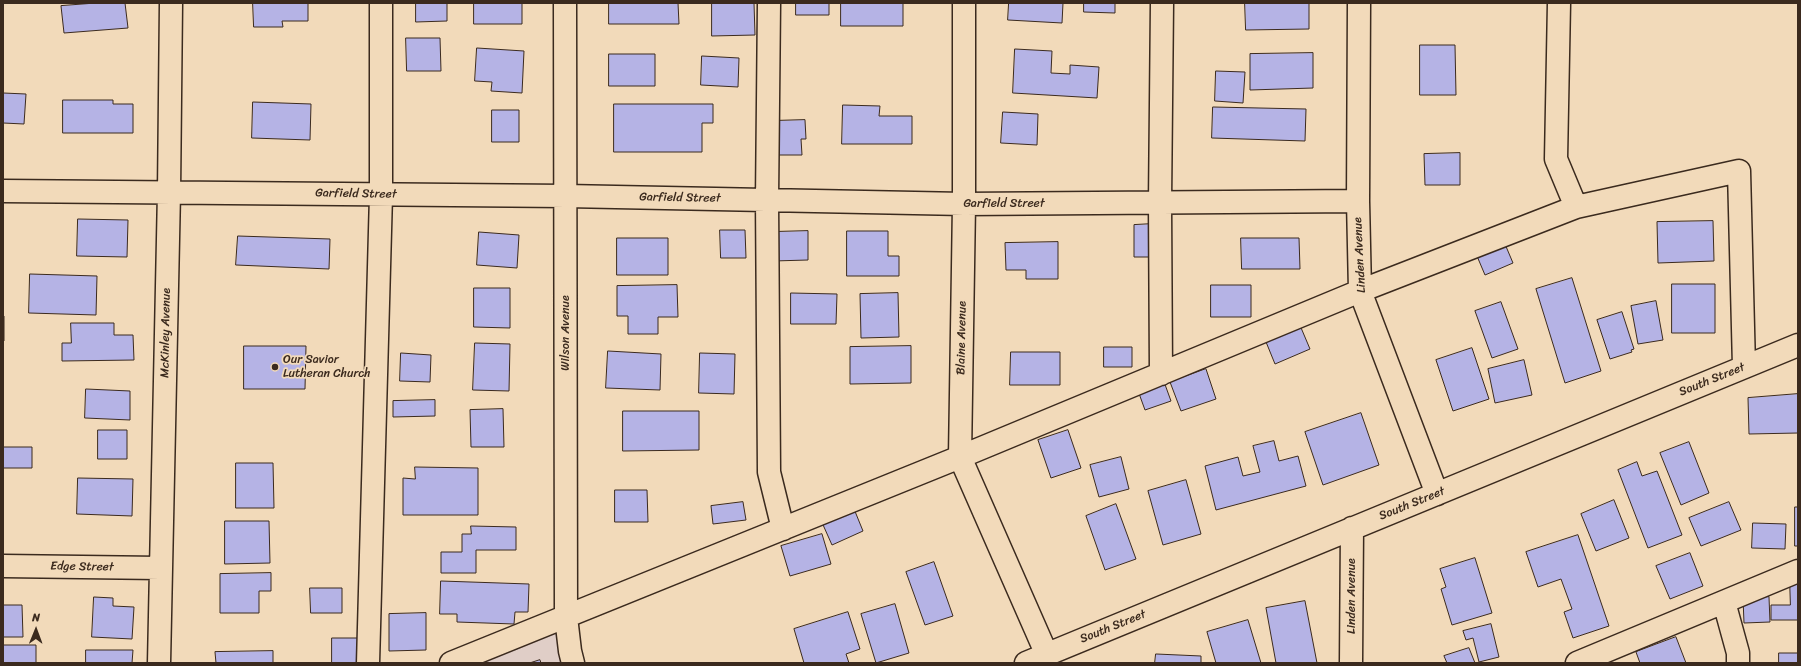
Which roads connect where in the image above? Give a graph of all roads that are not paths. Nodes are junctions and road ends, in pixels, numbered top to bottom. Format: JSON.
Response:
{"nodes":[{"id":1,"x":171,"y":3,"type":"edge"},
{"id":2,"x":381,"y":3,"type":"edge"},
{"id":3,"x":565,"y":3,"type":"edge"},
{"id":4,"x":769,"y":3,"type":"edge"},
{"id":5,"x":964,"y":3,"type":"edge"},
{"id":6,"x":1162,"y":3,"type":"edge"},
{"id":7,"x":1359,"y":3,"type":"edge"},
{"id":8,"x":1559,"y":3,"type":"edge"},
{"id":9,"x":3,"y":191,"type":"edge"},
{"id":10,"x":169,"y":192,"type":"junction"},
{"id":11,"x":381,"y":195,"type":"junction"},
{"id":12,"x":566,"y":196,"type":"junction"},
{"id":13,"x":767,"y":200,"type":"junction"},
{"id":14,"x":1358,"y":201,"type":"junction"},
{"id":15,"x":1160,"y":203,"type":"junction"},
{"id":16,"x":964,"y":204,"type":"junction"},
{"id":17,"x":1576,"y":207,"type":"junction"},
{"id":18,"x":1360,"y":291,"type":"junction"},
{"id":19,"x":1798,"y":345,"type":"edge"},
{"id":20,"x":1744,"y":367,"type":"junction"},
{"id":21,"x":1161,"y":374,"type":"junction"},
{"id":22,"x":960,"y":457,"type":"junction"},
{"id":23,"x":1437,"y":494,"type":"junction"},
{"id":24,"x":1352,"y":528,"type":"junction"},
{"id":25,"x":783,"y":529,"type":"junction"},
{"id":26,"x":3,"y":566,"type":"edge"},
{"id":27,"x":160,"y":568,"type":"junction"},
{"id":28,"x":1798,"y":571,"type":"edge"},
{"id":29,"x":1724,"y":602,"type":"junction"},
{"id":30,"x":566,"y":618,"type":"junction"},
{"id":31,"x":1047,"y":655,"type":"junction"},
{"id":32,"x":159,"y":663,"type":"edge"},
{"id":33,"x":368,"y":663,"type":"edge"},
{"id":34,"x":451,"y":663,"type":"edge"},
{"id":35,"x":573,"y":663,"type":"edge"},
{"id":36,"x":1026,"y":663,"type":"edge"},
{"id":37,"x":1351,"y":663,"type":"edge"},
{"id":38,"x":1577,"y":663,"type":"edge"},
{"id":39,"x":1738,"y":663,"type":"edge"}],
"edges":[{"from":1,"to":10,"type":"street","name":"McKinley Avenue"},
{"from":2,"to":11,"type":"street"},
{"from":3,"to":12,"type":"street","name":"Wilson Avenue"},
{"from":4,"to":13,"type":"street"},
{"from":5,"to":16,"type":"street","name":"Blaine Avenue"},
{"from":6,"to":15,"type":"street"},
{"from":7,"to":14,"type":"street","name":"Linden Avenue"},
{"from":8,"to":17,"type":"street"},
{"from":9,"to":10,"type":"street","name":"Garfield Street"},
{"from":10,"to":11,"type":"street","name":"Garfield Street"},
{"from":10,"to":27,"type":"street","name":"McKinley Avenue"},
{"from":11,"to":12,"type":"street","name":"Garfield Street"},
{"from":11,"to":33,"type":"street"},
{"from":12,"to":13,"type":"street","name":"Garfield Street"},
{"from":12,"to":30,"type":"street","name":"Wilson Avenue"},
{"from":13,"to":16,"type":"street","name":"Garfield Street"},
{"from":13,"to":25,"type":"street"},
{"from":14,"to":15,"type":"street","name":"Garfield Street"},
{"from":14,"to":18,"type":"street","name":"Linden Avenue"},
{"from":15,"to":16,"type":"street","name":"Garfield Street"},
{"from":15,"to":21,"type":"street"},
{"from":16,"to":22,"type":"street","name":"Blaine Avenue"},
{"from":17,"to":18,"type":"street"},
{"from":17,"to":20,"type":"street"},
{"from":18,"to":21,"type":"street"},
{"from":18,"to":23,"type":"street","name":"Linden Avenue"},
{"from":19,"to":20,"type":"street","name":"South Street"},
{"from":20,"to":23,"type":"street","name":"South Street"},
{"from":21,"to":22,"type":"street"},
{"from":22,"to":25,"type":"street"},
{"from":22,"to":31,"type":"street","name":"Blaine Avenue"},
{"from":23,"to":24,"type":"street","name":"South Street"},
{"from":24,"to":31,"type":"street","name":"South Street"},
{"from":24,"to":37,"type":"street","name":"Linden Avenue"},
{"from":25,"to":30,"type":"street"},
{"from":26,"to":27,"type":"street","name":"Edge Street"},
{"from":27,"to":32,"type":"street","name":"McKinley Avenue"},
{"from":28,"to":29,"type":"street"},
{"from":29,"to":38,"type":"street"},
{"from":29,"to":39,"type":"street"},
{"from":30,"to":34,"type":"street"},
{"from":30,"to":35,"type":"street","name":"Wilson Avenue"},
{"from":31,"to":36,"type":"street","name":"South Street"}]}
